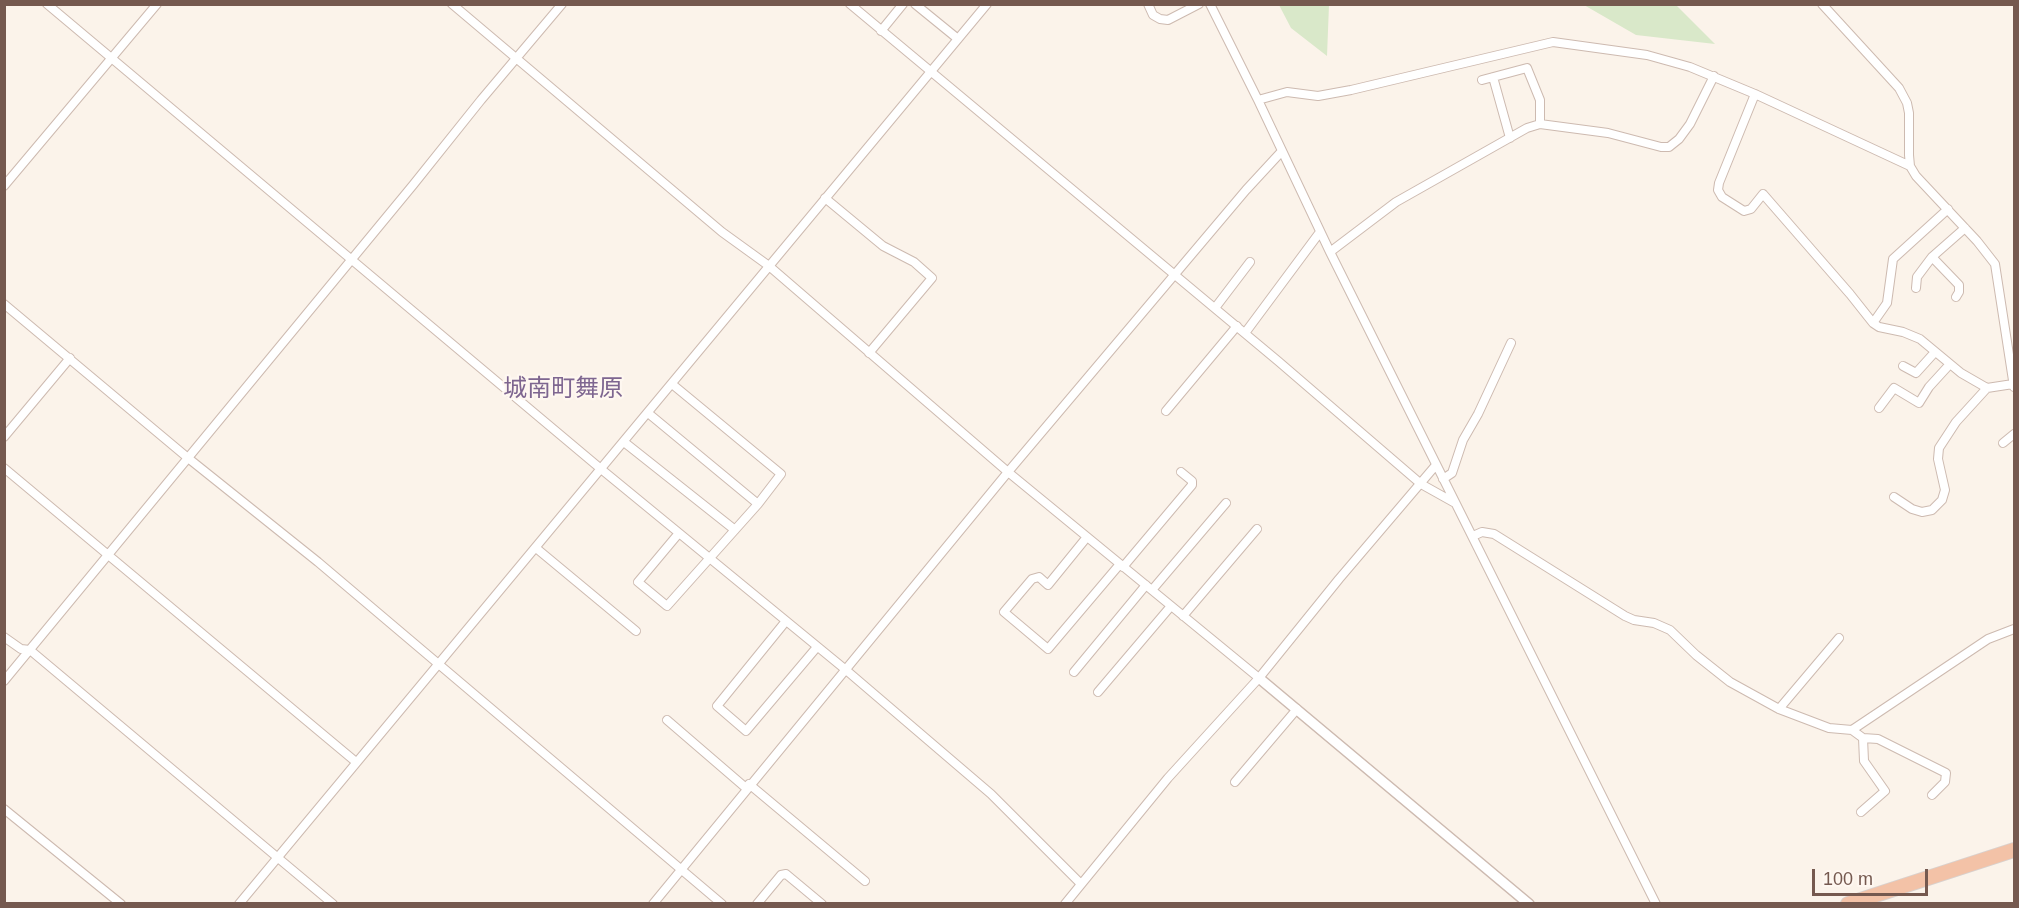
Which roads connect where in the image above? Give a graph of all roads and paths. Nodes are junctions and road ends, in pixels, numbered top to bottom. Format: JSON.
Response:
{"nodes":[{"id":1,"x":157,"y":4,"type":"edge"},
{"id":2,"x":453,"y":4,"type":"edge"},
{"id":3,"x":562,"y":4,"type":"edge"},
{"id":4,"x":849,"y":4,"type":"edge"},
{"id":5,"x":903,"y":4,"type":"edge"},
{"id":6,"x":915,"y":4,"type":"edge"},
{"id":7,"x":1148,"y":4,"type":"edge"},
{"id":8,"x":1199,"y":4,"type":"edge"},
{"id":9,"x":1210,"y":4,"type":"edge"},
{"id":10,"x":1822,"y":4,"type":"edge"},
{"id":11,"x":49,"y":5,"type":"edge"},
{"id":12,"x":983,"y":6,"type":"edge"},
{"id":13,"x":881,"y":31,"type":"junction"},
{"id":14,"x":958,"y":39,"type":"junction"},
{"id":15,"x":517,"y":58,"type":"junction"},
{"id":16,"x":111,"y":60,"type":"junction"},
{"id":17,"x":931,"y":71,"type":"junction"},
{"id":18,"x":1714,"y":76,"type":"junction"},
{"id":19,"x":1493,"y":77,"type":"junction"},
{"id":20,"x":1482,"y":80,"type":"dead end"},
{"id":21,"x":1755,"y":94,"type":"junction"},
{"id":22,"x":1258,"y":100,"type":"junction"},
{"id":23,"x":1540,"y":124,"type":"junction"},
{"id":24,"x":1510,"y":138,"type":"junction"},
{"id":25,"x":1282,"y":151,"type":"junction"},
{"id":26,"x":1911,"y":166,"type":"junction"},
{"id":27,"x":4,"y":186,"type":"edge"},
{"id":28,"x":825,"y":198,"type":"junction"},
{"id":29,"x":1948,"y":208,"type":"junction"},
{"id":30,"x":1965,"y":228,"type":"junction"},
{"id":31,"x":1320,"y":232,"type":"junction"},
{"id":32,"x":1330,"y":252,"type":"junction"},
{"id":33,"x":1932,"y":256,"type":"junction"},
{"id":34,"x":350,"y":259,"type":"junction"},
{"id":35,"x":1250,"y":262,"type":"dead end"},
{"id":36,"x":769,"y":266,"type":"junction"},
{"id":37,"x":1175,"y":275,"type":"junction"},
{"id":38,"x":1917,"y":288,"type":"dead end"},
{"id":39,"x":1956,"y":297,"type":"dead end"},
{"id":40,"x":4,"y":304,"type":"edge"},
{"id":41,"x":1215,"y":308,"type":"junction"},
{"id":42,"x":1873,"y":323,"type":"junction"},
{"id":43,"x":1237,"y":327,"type":"junction"},
{"id":44,"x":1245,"y":333,"type":"junction"},
{"id":45,"x":1511,"y":343,"type":"dead end"},
{"id":46,"x":1935,"y":352,"type":"junction"},
{"id":47,"x":869,"y":353,"type":"junction"},
{"id":48,"x":70,"y":358,"type":"junction"},
{"id":49,"x":1950,"y":364,"type":"junction"},
{"id":50,"x":1903,"y":366,"type":"dead end"},
{"id":51,"x":672,"y":384,"type":"junction"},
{"id":52,"x":2014,"y":386,"type":"edge"},
{"id":53,"x":1987,"y":388,"type":"junction"},
{"id":54,"x":1879,"y":408,"type":"dead end"},
{"id":55,"x":1166,"y":411,"type":"dead end"},
{"id":56,"x":648,"y":413,"type":"junction"},
{"id":57,"x":2014,"y":434,"type":"edge"},
{"id":58,"x":4,"y":437,"type":"edge"},
{"id":59,"x":624,"y":442,"type":"junction"},
{"id":60,"x":2003,"y":443,"type":"dead end"},
{"id":61,"x":188,"y":458,"type":"junction"},
{"id":62,"x":1436,"y":465,"type":"junction"},
{"id":63,"x":4,"y":468,"type":"edge"},
{"id":64,"x":601,"y":469,"type":"junction"},
{"id":65,"x":1008,"y":472,"type":"junction"},
{"id":66,"x":1181,"y":472,"type":"dead end"},
{"id":67,"x":1443,"y":479,"type":"junction"},
{"id":68,"x":1421,"y":484,"type":"junction"},
{"id":69,"x":1893,"y":497,"type":"dead end"},
{"id":70,"x":1226,"y":503,"type":"dead end"},
{"id":71,"x":758,"y":504,"type":"junction"},
{"id":72,"x":1456,"y":504,"type":"junction"},
{"id":73,"x":1257,"y":529,"type":"dead end"},
{"id":74,"x":735,"y":530,"type":"junction"},
{"id":75,"x":679,"y":533,"type":"junction"},
{"id":76,"x":1473,"y":536,"type":"junction"},
{"id":77,"x":1087,"y":537,"type":"junction"},
{"id":78,"x":536,"y":548,"type":"junction"},
{"id":79,"x":108,"y":554,"type":"junction"},
{"id":80,"x":710,"y":558,"type":"junction"},
{"id":81,"x":1122,"y":565,"type":"junction"},
{"id":82,"x":1149,"y":587,"type":"junction"},
{"id":83,"x":1171,"y":606,"type":"junction"},
{"id":84,"x":1183,"y":616,"type":"junction"},
{"id":85,"x":786,"y":621,"type":"junction"},
{"id":86,"x":2014,"y":629,"type":"edge"},
{"id":87,"x":636,"y":631,"type":"dead end"},
{"id":88,"x":4,"y":637,"type":"edge"},
{"id":89,"x":1839,"y":638,"type":"dead end"},
{"id":90,"x":817,"y":647,"type":"junction"},
{"id":91,"x":30,"y":650,"type":"junction"},
{"id":92,"x":439,"y":665,"type":"junction"},
{"id":93,"x":846,"y":670,"type":"junction"},
{"id":94,"x":1074,"y":672,"type":"dead end"},
{"id":95,"x":1259,"y":678,"type":"junction"},
{"id":96,"x":4,"y":681,"type":"edge"},
{"id":97,"x":1098,"y":692,"type":"dead end"},
{"id":98,"x":1297,"y":709,"type":"junction"},
{"id":99,"x":1779,"y":709,"type":"junction"},
{"id":100,"x":667,"y":720,"type":"dead end"},
{"id":101,"x":1852,"y":730,"type":"junction"},
{"id":102,"x":1863,"y":738,"type":"junction"},
{"id":103,"x":356,"y":762,"type":"junction"},
{"id":104,"x":1235,"y":782,"type":"dead end"},
{"id":105,"x":748,"y":786,"type":"junction"},
{"id":106,"x":1932,"y":795,"type":"dead end"},
{"id":107,"x":4,"y":809,"type":"edge"},
{"id":108,"x":1861,"y":812,"type":"dead end"},
{"id":109,"x":2014,"y":850,"type":"edge"},
{"id":110,"x":276,"y":856,"type":"junction"},
{"id":111,"x":681,"y":868,"type":"junction"},
{"id":112,"x":865,"y":881,"type":"dead end"},
{"id":113,"x":1081,"y":884,"type":"junction"},
{"id":114,"x":121,"y":903,"type":"edge"},
{"id":115,"x":239,"y":903,"type":"edge"},
{"id":116,"x":333,"y":903,"type":"edge"},
{"id":117,"x":653,"y":903,"type":"edge"},
{"id":118,"x":722,"y":903,"type":"edge"},
{"id":119,"x":757,"y":903,"type":"edge"},
{"id":120,"x":822,"y":903,"type":"edge"},
{"id":121,"x":1065,"y":903,"type":"edge"},
{"id":122,"x":1529,"y":903,"type":"edge"},
{"id":123,"x":1656,"y":903,"type":"edge"},
{"id":124,"x":1848,"y":903,"type":"edge"}],
"edges":[{"from":1,"to":16,"type":"street"},
{"from":2,"to":15,"type":"street"},
{"from":3,"to":15,"type":"street"},
{"from":4,"to":13,"type":"street"},
{"from":5,"to":13,"type":"street"},
{"from":6,"to":14,"type":"street"},
{"from":7,"to":8,"type":"street"},
{"from":9,"to":22,"type":"street"},
{"from":10,"to":26,"type":"street"},
{"from":11,"to":16,"type":"street"},
{"from":12,"to":14,"type":"street"},
{"from":13,"to":17,"type":"street"},
{"from":14,"to":17,"type":"street"},
{"from":15,"to":34,"type":"street"},
{"from":15,"to":36,"type":"street"},
{"from":16,"to":27,"type":"street"},
{"from":16,"to":34,"type":"street"},
{"from":17,"to":28,"type":"street"},
{"from":17,"to":37,"type":"street"},
{"from":18,"to":21,"type":"street"},
{"from":18,"to":22,"type":"street"},
{"from":18,"to":23,"type":"street"},
{"from":19,"to":20,"type":"street"},
{"from":19,"to":23,"type":"street"},
{"from":19,"to":24,"type":"street"},
{"from":21,"to":26,"type":"street"},
{"from":21,"to":42,"type":"street"},
{"from":22,"to":25,"type":"street"},
{"from":23,"to":24,"type":"street"},
{"from":24,"to":32,"type":"street"},
{"from":25,"to":31,"type":"street"},
{"from":25,"to":37,"type":"street"},
{"from":26,"to":29,"type":"street"},
{"from":28,"to":36,"type":"street"},
{"from":28,"to":47,"type":"street"},
{"from":29,"to":30,"type":"street"},
{"from":29,"to":42,"type":"street"},
{"from":30,"to":33,"type":"street"},
{"from":30,"to":52,"type":"street"},
{"from":31,"to":32,"type":"street"},
{"from":31,"to":44,"type":"street"},
{"from":32,"to":62,"type":"street"},
{"from":33,"to":38,"type":"street"},
{"from":33,"to":39,"type":"street"},
{"from":34,"to":61,"type":"street"},
{"from":34,"to":64,"type":"street"},
{"from":35,"to":41,"type":"street"},
{"from":36,"to":47,"type":"street"},
{"from":36,"to":51,"type":"street"},
{"from":37,"to":41,"type":"street"},
{"from":37,"to":65,"type":"street"},
{"from":40,"to":48,"type":"street"},
{"from":41,"to":43,"type":"street"},
{"from":42,"to":46,"type":"street"},
{"from":43,"to":44,"type":"street"},
{"from":43,"to":55,"type":"street"},
{"from":44,"to":68,"type":"street"},
{"from":45,"to":67,"type":"street"},
{"from":46,"to":49,"type":"street"},
{"from":46,"to":50,"type":"street"},
{"from":47,"to":65,"type":"street"},
{"from":48,"to":58,"type":"street"},
{"from":48,"to":61,"type":"street"},
{"from":49,"to":53,"type":"street"},
{"from":49,"to":54,"type":"street"},
{"from":51,"to":56,"type":"street"},
{"from":51,"to":71,"type":"street"},
{"from":52,"to":53,"type":"street"},
{"from":53,"to":69,"type":"street"},
{"from":56,"to":59,"type":"street"},
{"from":56,"to":71,"type":"street"},
{"from":57,"to":60,"type":"street"},
{"from":59,"to":64,"type":"street"},
{"from":59,"to":74,"type":"street"},
{"from":61,"to":79,"type":"street"},
{"from":61,"to":92,"type":"street"},
{"from":62,"to":67,"type":"street"},
{"from":62,"to":68,"type":"street"},
{"from":63,"to":79,"type":"street"},
{"from":64,"to":75,"type":"street"},
{"from":64,"to":78,"type":"street"},
{"from":65,"to":77,"type":"street"},
{"from":65,"to":93,"type":"street"},
{"from":66,"to":81,"type":"street"},
{"from":67,"to":72,"type":"street"},
{"from":68,"to":72,"type":"street"},
{"from":68,"to":95,"type":"street"},
{"from":70,"to":82,"type":"street"},
{"from":71,"to":74,"type":"street"},
{"from":72,"to":76,"type":"street"},
{"from":73,"to":84,"type":"street"},
{"from":74,"to":80,"type":"street"},
{"from":75,"to":80,"type":"street"},
{"from":75,"to":80,"type":"street"},
{"from":76,"to":99,"type":"street"},
{"from":76,"to":123,"type":"street"},
{"from":77,"to":81,"type":"street"},
{"from":77,"to":81,"type":"street"},
{"from":78,"to":87,"type":"street"},
{"from":78,"to":92,"type":"street"},
{"from":79,"to":91,"type":"street"},
{"from":79,"to":103,"type":"street"},
{"from":80,"to":85,"type":"street"},
{"from":81,"to":82,"type":"street"},
{"from":82,"to":83,"type":"street"},
{"from":82,"to":94,"type":"street"},
{"from":83,"to":84,"type":"street"},
{"from":83,"to":97,"type":"street"},
{"from":84,"to":95,"type":"street"},
{"from":85,"to":90,"type":"street"},
{"from":85,"to":90,"type":"street"},
{"from":86,"to":101,"type":"street"},
{"from":88,"to":91,"type":"street"},
{"from":89,"to":99,"type":"street"},
{"from":90,"to":93,"type":"street"},
{"from":91,"to":96,"type":"street"},
{"from":91,"to":110,"type":"street"},
{"from":92,"to":103,"type":"street"},
{"from":92,"to":111,"type":"street"},
{"from":93,"to":105,"type":"street"},
{"from":93,"to":113,"type":"street"},
{"from":95,"to":98,"type":"street"},
{"from":95,"to":113,"type":"street"},
{"from":98,"to":104,"type":"street"},
{"from":98,"to":122,"type":"street"},
{"from":99,"to":101,"type":"street"},
{"from":100,"to":105,"type":"street"},
{"from":101,"to":102,"type":"street"},
{"from":102,"to":106,"type":"street"},
{"from":102,"to":108,"type":"street"},
{"from":103,"to":110,"type":"street"},
{"from":105,"to":111,"type":"street"},
{"from":105,"to":112,"type":"street"},
{"from":107,"to":114,"type":"street"},
{"from":109,"to":124,"type":"highway"},
{"from":110,"to":115,"type":"street"},
{"from":110,"to":116,"type":"street"},
{"from":111,"to":117,"type":"street"},
{"from":111,"to":118,"type":"street"},
{"from":113,"to":121,"type":"street"},
{"from":119,"to":120,"type":"street"}]}
